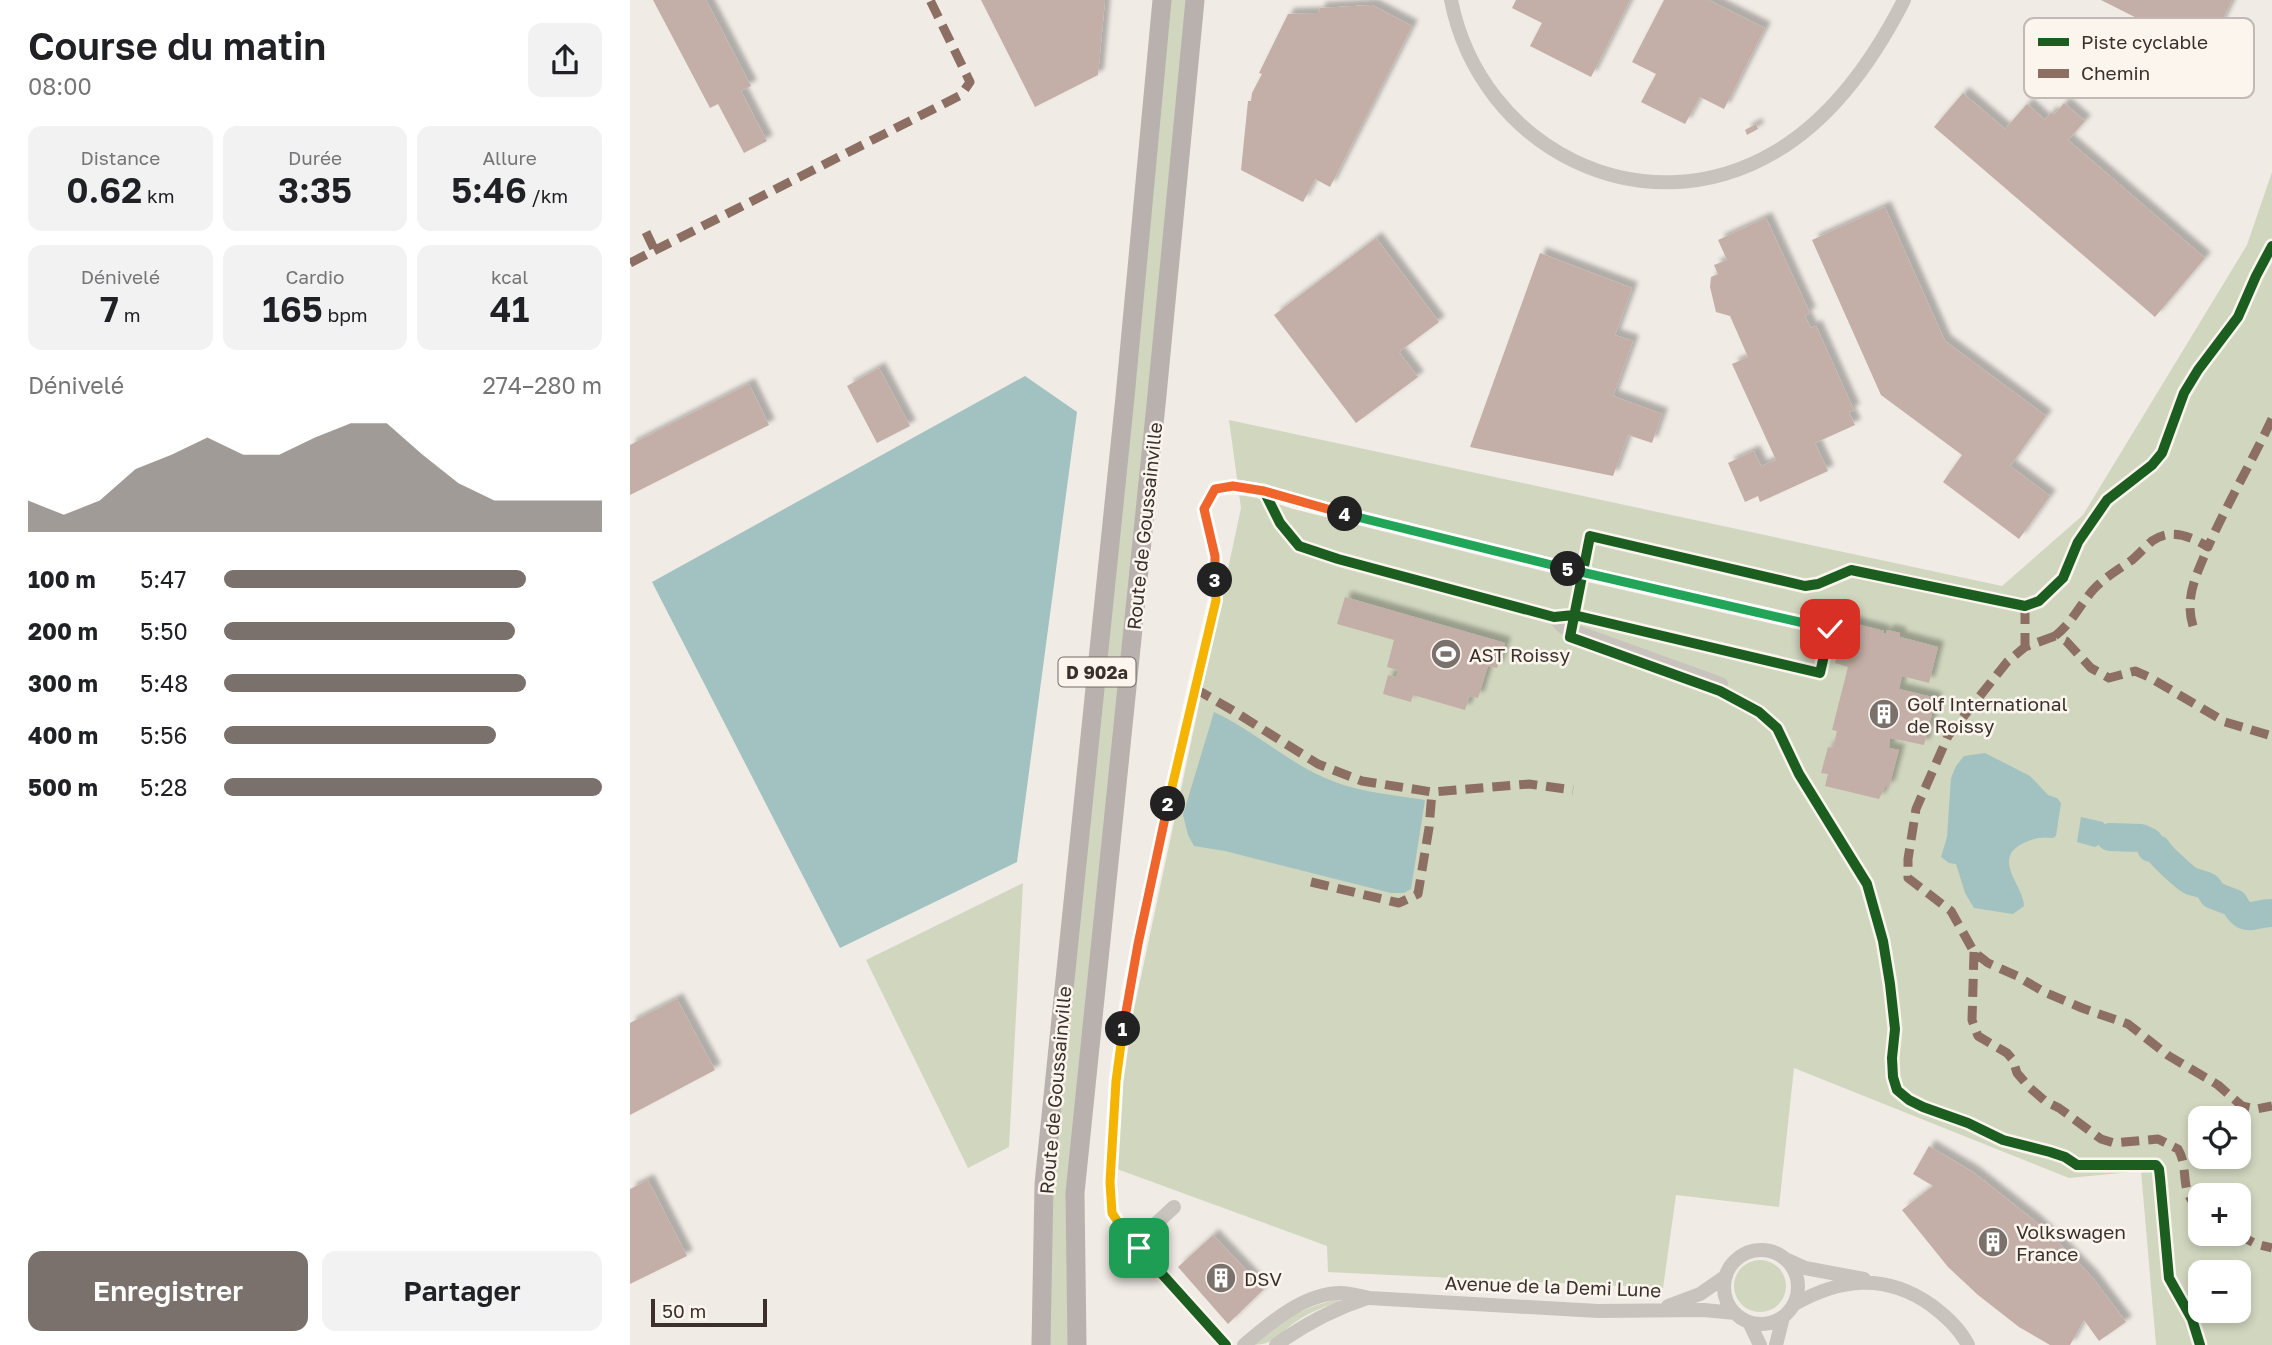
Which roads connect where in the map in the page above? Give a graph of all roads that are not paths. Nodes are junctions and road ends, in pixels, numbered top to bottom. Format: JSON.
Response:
{"nodes":[{"id":1,"x":1163,"y":0,"type":"edge"},
{"id":2,"x":1195,"y":0,"type":"edge"},
{"id":3,"x":1451,"y":0,"type":"edge"},
{"id":4,"x":1904,"y":0,"type":"edge"},
{"id":5,"x":1264,"y":491,"type":"junction"},
{"id":6,"x":1554,"y":617,"type":"junction"},
{"id":7,"x":1721,"y":684,"type":"dead end"},
{"id":8,"x":1174,"y":1207,"type":"dead end"},
{"id":9,"x":1135,"y":1243,"type":"junction"},
{"id":10,"x":1785,"y":1259,"type":"junction"},
{"id":11,"x":1726,"y":1276,"type":"junction"},
{"id":12,"x":1882,"y":1283,"type":"junction"},
{"id":13,"x":1369,"y":1298,"type":"junction"},
{"id":14,"x":1793,"y":1305,"type":"junction"},
{"id":15,"x":1656,"y":1310,"type":"junction"},
{"id":16,"x":1735,"y":1313,"type":"junction"},
{"id":17,"x":1783,"y":1317,"type":"junction"},
{"id":18,"x":1749,"y":1322,"type":"junction"},
{"id":19,"x":1080,"y":1341,"type":"edge"},
{"id":20,"x":1041,"y":1345,"type":"edge"},
{"id":21,"x":1226,"y":1345,"type":"edge"},
{"id":22,"x":1244,"y":1345,"type":"edge"},
{"id":23,"x":1276,"y":1345,"type":"edge"},
{"id":24,"x":1760,"y":1345,"type":"edge"},
{"id":25,"x":1776,"y":1345,"type":"edge"},
{"id":26,"x":1968,"y":1345,"type":"edge"}],
"edges":[{"from":1,"to":20,"type":"main road","name":"Route de Goussainville","number":"D 902a"},
{"from":2,"to":19,"type":"main road","name":"Route de Goussainville","number":"D 902a"},
{"from":3,"to":4,"type":"street"},
{"from":5,"to":6,"type":"street"},
{"from":5,"to":6,"type":"street"},
{"from":5,"to":9,"type":"street"},
{"from":6,"to":7,"type":"street"},
{"from":8,"to":9,"type":"street"},
{"from":9,"to":21,"type":"street"},
{"from":10,"to":11,"type":"street"},
{"from":10,"to":12,"type":"street"},
{"from":10,"to":14,"type":"street"},
{"from":11,"to":15,"type":"street"},
{"from":11,"to":16,"type":"street"},
{"from":12,"to":14,"type":"street"},
{"from":12,"to":26,"type":"street"},
{"from":13,"to":15,"type":"street","name":"Avenue de la Demi Lune"},
{"from":13,"to":22,"type":"street","name":"Avenue de la Demi Lune"},
{"from":13,"to":23,"type":"street","name":"Avenue de la Demi Lune"},
{"from":14,"to":17,"type":"street"},
{"from":15,"to":16,"type":"street","name":"Avenue de la Demi Lune"},
{"from":16,"to":18,"type":"street"},
{"from":17,"to":18,"type":"street"},
{"from":17,"to":25,"type":"street"},
{"from":18,"to":24,"type":"street"}]}
